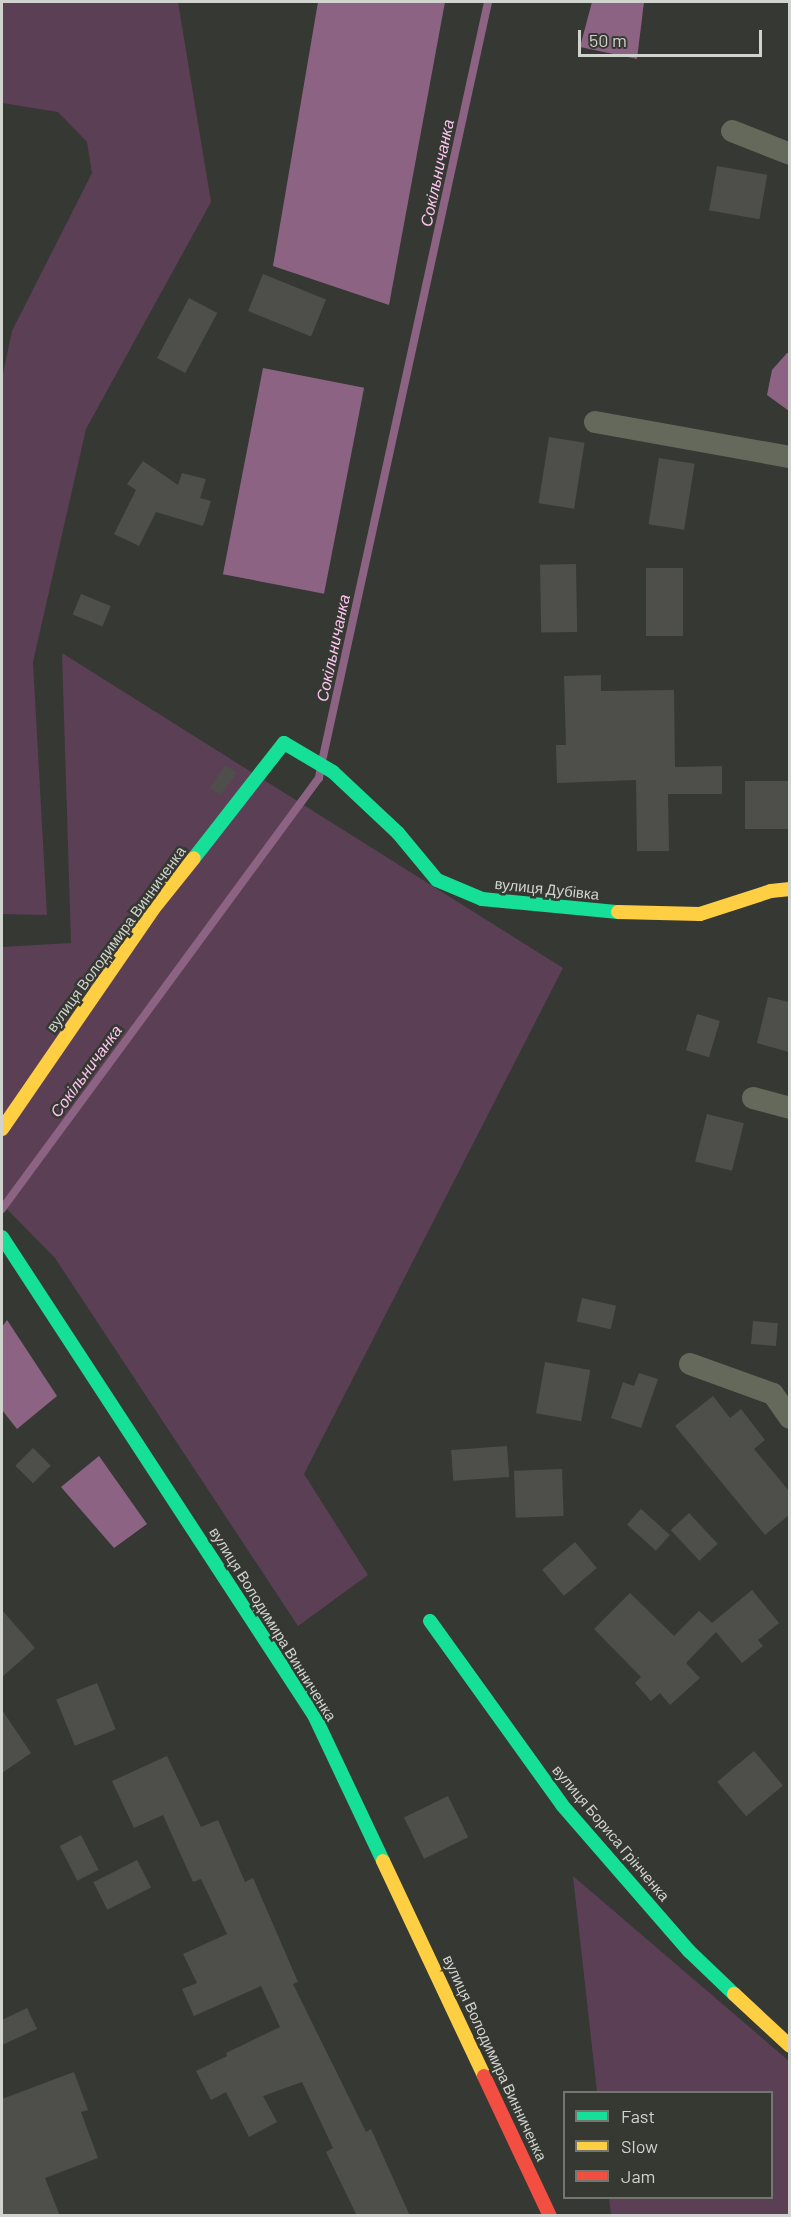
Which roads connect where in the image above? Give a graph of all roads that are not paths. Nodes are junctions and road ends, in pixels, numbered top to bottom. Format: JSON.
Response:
{"nodes":[{"id":1,"x":732,"y":131,"type":"dead end"},
{"id":2,"x":789,"y":154,"type":"edge"},
{"id":3,"x":595,"y":422,"type":"dead end"},
{"id":4,"x":789,"y":457,"type":"edge"},
{"id":5,"x":284,"y":743,"type":"joint"},
{"id":6,"x":789,"y":889,"type":"edge"},
{"id":7,"x":753,"y":1098,"type":"dead end"},
{"id":8,"x":789,"y":1108,"type":"edge"},
{"id":9,"x":2,"y":1129,"type":"edge"},
{"id":10,"x":2,"y":1237,"type":"edge"},
{"id":11,"x":690,"y":1364,"type":"dead end"},
{"id":12,"x":789,"y":1418,"type":"edge"},
{"id":13,"x":430,"y":1621,"type":"dead end"},
{"id":14,"x":789,"y":2046,"type":"edge"},
{"id":15,"x":550,"y":2216,"type":"edge"}],
"edges":[{"from":1,"to":2,"type":"street"},
{"from":3,"to":4,"type":"street"},
{"from":5,"to":6,"type":"street","name":"вулиця Дубівка"},
{"from":5,"to":9,"type":"street","name":"вулиця Володимира Винниченка"},
{"from":7,"to":8,"type":"street"},
{"from":10,"to":15,"type":"street","name":"вулиця Володимира Винниченка"},
{"from":11,"to":12,"type":"street"},
{"from":13,"to":14,"type":"street","name":"вулиця Бориса Грінченка"}]}
